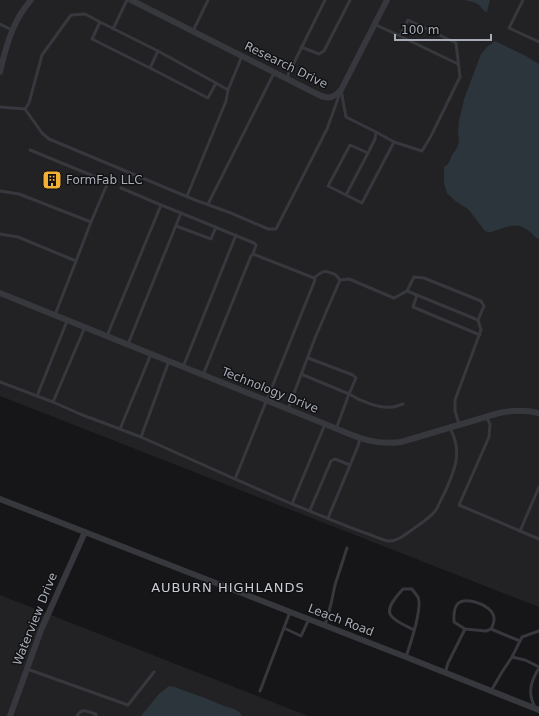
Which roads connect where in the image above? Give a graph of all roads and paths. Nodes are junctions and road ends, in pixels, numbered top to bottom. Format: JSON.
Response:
{"nodes":[{"id":1,"x":31,"y":0,"type":"edge"},
{"id":2,"x":127,"y":0,"type":"edge"},
{"id":3,"x":131,"y":0,"type":"edge"},
{"id":4,"x":208,"y":0,"type":"edge"},
{"id":5,"x":325,"y":0,"type":"edge"},
{"id":6,"x":350,"y":0,"type":"edge"},
{"id":7,"x":386,"y":0,"type":"edge"},
{"id":8,"x":523,"y":0,"type":"edge"},
{"id":9,"x":100,"y":22,"type":"junction"},
{"id":10,"x":0,"y":24,"type":"edge"},
{"id":11,"x":374,"y":24,"type":"junction"},
{"id":12,"x":113,"y":28,"type":"junction"},
{"id":13,"x":12,"y":30,"type":"junction"},
{"id":14,"x":193,"y":32,"type":"junction"},
{"id":15,"x":400,"y":36,"type":"junction"},
{"id":16,"x":539,"y":42,"type":"edge"},
{"id":17,"x":301,"y":47,"type":"junction"},
{"id":18,"x":158,"y":52,"type":"junction"},
{"id":19,"x":242,"y":56,"type":"junction"},
{"id":20,"x":458,"y":64,"type":"junction"},
{"id":21,"x":150,"y":68,"type":"junction"},
{"id":22,"x":0,"y":72,"type":"edge"},
{"id":23,"x":274,"y":73,"type":"junction"},
{"id":24,"x":286,"y":79,"type":"junction"},
{"id":25,"x":216,"y":83,"type":"junction"},
{"id":26,"x":228,"y":90,"type":"junction"},
{"id":27,"x":341,"y":90,"type":"junction"},
{"id":28,"x":0,"y":107,"type":"edge"},
{"id":29,"x":24,"y":109,"type":"junction"},
{"id":30,"x":376,"y":132,"type":"junction"},
{"id":31,"x":394,"y":142,"type":"junction"},
{"id":32,"x":30,"y":150,"type":"dead end"},
{"id":33,"x":368,"y":153,"type":"junction"},
{"id":34,"x":121,"y":188,"type":"dead end"},
{"id":35,"x":0,"y":191,"type":"edge"},
{"id":36,"x":346,"y":195,"type":"junction"},
{"id":37,"x":187,"y":196,"type":"junction"},
{"id":38,"x":208,"y":204,"type":"junction"},
{"id":39,"x":161,"y":205,"type":"junction"},
{"id":40,"x":181,"y":213,"type":"junction"},
{"id":41,"x":91,"y":222,"type":"junction"},
{"id":42,"x":176,"y":226,"type":"junction"},
{"id":43,"x":216,"y":227,"type":"junction"},
{"id":44,"x":0,"y":234,"type":"edge"},
{"id":45,"x":236,"y":235,"type":"junction"},
{"id":46,"x":252,"y":254,"type":"junction"},
{"id":47,"x":76,"y":261,"type":"junction"},
{"id":48,"x":314,"y":278,"type":"junction"},
{"id":49,"x":340,"y":280,"type":"junction"},
{"id":50,"x":407,"y":291,"type":"junction"},
{"id":51,"x":0,"y":293,"type":"edge"},
{"id":52,"x":417,"y":296,"type":"junction"},
{"id":53,"x":55,"y":315,"type":"junction"},
{"id":54,"x":67,"y":320,"type":"junction"},
{"id":55,"x":478,"y":320,"type":"junction"},
{"id":56,"x":85,"y":327,"type":"junction"},
{"id":57,"x":480,"y":335,"type":"junction"},
{"id":58,"x":107,"y":336,"type":"junction"},
{"id":59,"x":128,"y":345,"type":"junction"},
{"id":60,"x":151,"y":354,"type":"junction"},
{"id":61,"x":308,"y":358,"type":"junction"},
{"id":62,"x":169,"y":361,"type":"junction"},
{"id":63,"x":183,"y":367,"type":"junction"},
{"id":64,"x":301,"y":374,"type":"junction"},
{"id":65,"x":203,"y":375,"type":"junction"},
{"id":66,"x":0,"y":382,"type":"edge"},
{"id":67,"x":350,"y":394,"type":"junction"},
{"id":68,"x":37,"y":396,"type":"junction"},
{"id":69,"x":267,"y":401,"type":"junction"},
{"id":70,"x":53,"y":402,"type":"junction"},
{"id":71,"x":403,"y":404,"type":"dead end"},
{"id":72,"x":288,"y":409,"type":"junction"},
{"id":73,"x":539,"y":413,"type":"edge"},
{"id":74,"x":486,"y":417,"type":"junction"},
{"id":75,"x":325,"y":424,"type":"junction"},
{"id":76,"x":459,"y":425,"type":"junction"},
{"id":77,"x":336,"y":428,"type":"junction"},
{"id":78,"x":450,"y":428,"type":"junction"},
{"id":79,"x":120,"y":429,"type":"junction"},
{"id":80,"x":141,"y":437,"type":"junction"},
{"id":81,"x":360,"y":438,"type":"junction"},
{"id":82,"x":350,"y":464,"type":"junction"},
{"id":83,"x":235,"y":479,"type":"junction"},
{"id":84,"x":539,"y":488,"type":"edge"},
{"id":85,"x":0,"y":499,"type":"edge"},
{"id":86,"x":292,"y":504,"type":"junction"},
{"id":87,"x":310,"y":510,"type":"junction"},
{"id":88,"x":328,"y":518,"type":"junction"},
{"id":89,"x":520,"y":531,"type":"junction"},
{"id":90,"x":85,"y":532,"type":"junction"},
{"id":91,"x":539,"y":538,"type":"edge"},
{"id":92,"x":347,"y":548,"type":"dead end"},
{"id":93,"x":290,"y":612,"type":"junction"},
{"id":94,"x":309,"y":619,"type":"junction"},
{"id":95,"x":325,"y":625,"type":"junction"},
{"id":96,"x":284,"y":628,"type":"junction"},
{"id":97,"x":465,"y":629,"type":"junction"},
{"id":98,"x":491,"y":629,"type":"junction"},
{"id":99,"x":414,"y":630,"type":"junction"},
{"id":100,"x":539,"y":632,"type":"edge"},
{"id":101,"x":520,"y":641,"type":"junction"},
{"id":102,"x":406,"y":657,"type":"junction"},
{"id":103,"x":512,"y":657,"type":"junction"},
{"id":104,"x":539,"y":668,"type":"edge"},
{"id":105,"x":27,"y":669,"type":"junction"},
{"id":106,"x":154,"y":672,"type":"dead end"},
{"id":107,"x":445,"y":672,"type":"junction"},
{"id":108,"x":260,"y":691,"type":"dead end"},
{"id":109,"x":492,"y":691,"type":"junction"},
{"id":110,"x":538,"y":710,"type":"edge"},
{"id":111,"x":10,"y":716,"type":"edge"},
{"id":112,"x":77,"y":716,"type":"edge"},
{"id":113,"x":96,"y":716,"type":"edge"}],
"edges":[{"from":1,"to":13,"type":"street"},
{"from":2,"to":12,"type":"lane"},
{"from":3,"to":14,"type":"street","name":"Research Drive"},
{"from":4,"to":14,"type":"lane"},
{"from":5,"to":17,"type":"lane"},
{"from":6,"to":17,"type":"lane"},
{"from":7,"to":11,"type":"street","name":"Research Drive"},
{"from":8,"to":16,"type":"lane"},
{"from":9,"to":12,"type":"lane"},
{"from":9,"to":21,"type":"lane"},
{"from":9,"to":29,"type":"lane"},
{"from":10,"to":13,"type":"lane"},
{"from":11,"to":15,"type":"lane"},
{"from":11,"to":27,"type":"street","name":"Research Drive"},
{"from":12,"to":18,"type":"lane"},
{"from":13,"to":22,"type":"street"},
{"from":14,"to":19,"type":"street","name":"Research Drive"},
{"from":15,"to":20,"type":"lane"},
{"from":15,"to":20,"type":"lane"},
{"from":17,"to":24,"type":"lane"},
{"from":18,"to":21,"type":"lane"},
{"from":18,"to":25,"type":"lane"},
{"from":19,"to":23,"type":"street","name":"Research Drive"},
{"from":19,"to":26,"type":"lane"},
{"from":20,"to":31,"type":"lane"},
{"from":21,"to":25,"type":"lane"},
{"from":23,"to":24,"type":"street","name":"Research Drive"},
{"from":23,"to":38,"type":"lane"},
{"from":24,"to":27,"type":"street","name":"Research Drive"},
{"from":25,"to":26,"type":"lane"},
{"from":26,"to":37,"type":"lane"},
{"from":27,"to":30,"type":"lane"},
{"from":27,"to":38,"type":"lane"},
{"from":28,"to":29,"type":"lane"},
{"from":29,"to":37,"type":"lane"},
{"from":30,"to":31,"type":"lane"},
{"from":30,"to":33,"type":"lane"},
{"from":31,"to":36,"type":"lane"},
{"from":32,"to":41,"type":"lane"},
{"from":33,"to":36,"type":"lane"},
{"from":33,"to":36,"type":"lane"},
{"from":34,"to":39,"type":"lane"},
{"from":35,"to":41,"type":"lane"},
{"from":37,"to":38,"type":"lane"},
{"from":39,"to":40,"type":"lane"},
{"from":39,"to":58,"type":"lane"},
{"from":40,"to":42,"type":"lane"},
{"from":40,"to":43,"type":"lane"},
{"from":41,"to":47,"type":"lane"},
{"from":42,"to":43,"type":"lane"},
{"from":42,"to":59,"type":"lane"},
{"from":43,"to":45,"type":"lane"},
{"from":44,"to":47,"type":"lane"},
{"from":45,"to":46,"type":"lane"},
{"from":45,"to":63,"type":"lane"},
{"from":46,"to":48,"type":"lane"},
{"from":46,"to":65,"type":"lane"},
{"from":47,"to":53,"type":"lane"},
{"from":48,"to":49,"type":"lane"},
{"from":48,"to":69,"type":"lane"},
{"from":49,"to":50,"type":"lane"},
{"from":49,"to":61,"type":"lane"},
{"from":50,"to":52,"type":"lane"},
{"from":50,"to":55,"type":"lane"},
{"from":51,"to":53,"type":"street","name":"Technology Drive"},
{"from":52,"to":55,"type":"lane"},
{"from":52,"to":57,"type":"lane"},
{"from":53,"to":54,"type":"street","name":"Technology Drive"},
{"from":54,"to":56,"type":"street","name":"Technology Drive"},
{"from":54,"to":68,"type":"lane"},
{"from":55,"to":57,"type":"lane"},
{"from":56,"to":58,"type":"street","name":"Technology Drive"},
{"from":56,"to":70,"type":"lane"},
{"from":57,"to":76,"type":"lane"},
{"from":58,"to":59,"type":"street","name":"Technology Drive"},
{"from":59,"to":60,"type":"street","name":"Technology Drive"},
{"from":60,"to":62,"type":"street","name":"Technology Drive"},
{"from":60,"to":79,"type":"lane"},
{"from":61,"to":64,"type":"lane"},
{"from":61,"to":67,"type":"lane"},
{"from":62,"to":63,"type":"street","name":"Technology Drive"},
{"from":62,"to":80,"type":"lane"},
{"from":63,"to":65,"type":"street","name":"Technology Drive"},
{"from":64,"to":67,"type":"lane"},
{"from":64,"to":72,"type":"lane"},
{"from":65,"to":69,"type":"street","name":"Technology Drive"},
{"from":66,"to":68,"type":"lane"},
{"from":67,"to":71,"type":"lane"},
{"from":67,"to":77,"type":"lane"},
{"from":68,"to":70,"type":"lane"},
{"from":69,"to":72,"type":"street","name":"Technology Drive"},
{"from":69,"to":83,"type":"lane"},
{"from":70,"to":79,"type":"lane"},
{"from":72,"to":75,"type":"street","name":"Technology Drive"},
{"from":73,"to":74,"type":"street","name":"Technology Drive"},
{"from":74,"to":76,"type":"street","name":"Technology Drive"},
{"from":74,"to":89,"type":"lane"},
{"from":75,"to":77,"type":"street","name":"Technology Drive"},
{"from":75,"to":86,"type":"lane"},
{"from":76,"to":78,"type":"street","name":"Technology Drive"},
{"from":77,"to":81,"type":"street","name":"Technology Drive"},
{"from":78,"to":81,"type":"street","name":"Technology Drive"},
{"from":78,"to":88,"type":"lane"},
{"from":79,"to":80,"type":"lane"},
{"from":80,"to":83,"type":"lane"},
{"from":81,"to":82,"type":"lane"},
{"from":82,"to":87,"type":"lane"},
{"from":82,"to":88,"type":"lane"},
{"from":83,"to":86,"type":"lane"},
{"from":84,"to":89,"type":"lane"},
{"from":85,"to":90,"type":"street","name":"Leach Road"},
{"from":86,"to":87,"type":"lane"},
{"from":87,"to":88,"type":"lane"},
{"from":89,"to":91,"type":"lane"},
{"from":90,"to":93,"type":"street","name":"Leach Road"},
{"from":90,"to":105,"type":"street","name":"Waterview Drive"},
{"from":92,"to":95,"type":"lane"},
{"from":93,"to":94,"type":"street","name":"Leach Road"},
{"from":93,"to":96,"type":"lane"},
{"from":94,"to":95,"type":"street","name":"Leach Road"},
{"from":94,"to":96,"type":"lane"},
{"from":95,"to":102,"type":"street","name":"Leach Road"},
{"from":96,"to":108,"type":"lane"},
{"from":97,"to":98,"type":"lane"},
{"from":97,"to":98,"type":"lane"},
{"from":97,"to":107,"type":"lane"},
{"from":98,"to":101,"type":"lane"},
{"from":99,"to":99,"type":"lane"},
{"from":99,"to":102,"type":"lane"},
{"from":100,"to":101,"type":"lane"},
{"from":101,"to":103,"type":"lane"},
{"from":102,"to":107,"type":"street","name":"Leach Road"},
{"from":103,"to":104,"type":"lane"},
{"from":103,"to":109,"type":"lane"},
{"from":104,"to":110,"type":"lane"},
{"from":105,"to":106,"type":"lane"},
{"from":105,"to":111,"type":"street","name":"Waterview Drive"},
{"from":107,"to":109,"type":"street","name":"Leach Road"},
{"from":109,"to":110,"type":"street","name":"Leach Road"},
{"from":112,"to":113,"type":"lane"}]}
